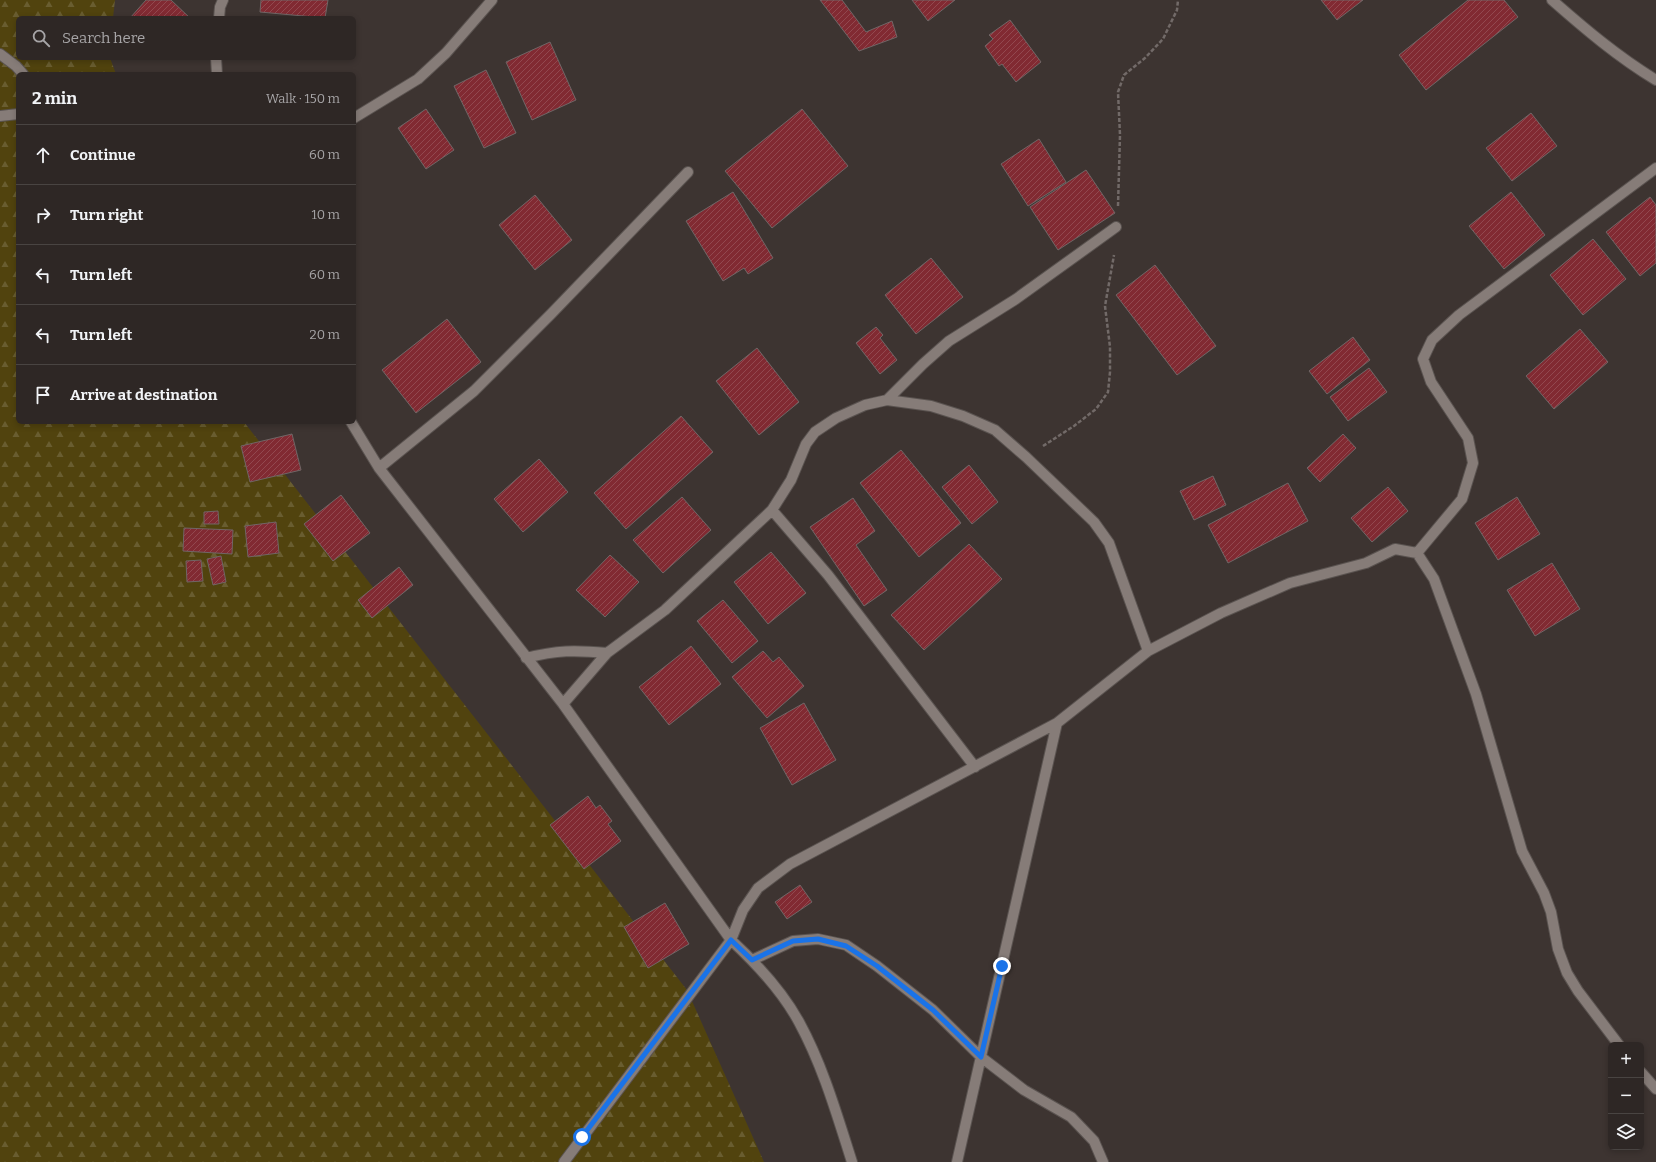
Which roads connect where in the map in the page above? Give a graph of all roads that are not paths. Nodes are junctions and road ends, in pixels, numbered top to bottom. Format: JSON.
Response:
{"nodes":[{"id":1,"x":223,"y":0,"type":"edge"},
{"id":2,"x":492,"y":0,"type":"edge"},
{"id":3,"x":1552,"y":0,"type":"edge"},
{"id":4,"x":219,"y":16,"type":"edge"},
{"id":5,"x":0,"y":54,"type":"edge"},
{"id":6,"x":216,"y":60,"type":"edge"},
{"id":7,"x":22,"y":72,"type":"edge"},
{"id":8,"x":217,"y":72,"type":"edge"},
{"id":9,"x":1656,"y":80,"type":"edge"},
{"id":10,"x":16,"y":114,"type":"edge"},
{"id":11,"x":0,"y":116,"type":"edge"},
{"id":12,"x":356,"y":117,"type":"edge"},
{"id":13,"x":1656,"y":168,"type":"edge"},
{"id":14,"x":688,"y":172,"type":"dead end"},
{"id":15,"x":1116,"y":227,"type":"dead end"},
{"id":16,"x":887,"y":400,"type":"junction"},
{"id":17,"x":352,"y":424,"type":"edge"},
{"id":18,"x":379,"y":468,"type":"junction"},
{"id":19,"x":772,"y":510,"type":"junction"},
{"id":20,"x":1417,"y":553,"type":"junction"},
{"id":21,"x":1148,"y":651,"type":"junction"},
{"id":22,"x":607,"y":653,"type":"junction"},
{"id":23,"x":526,"y":658,"type":"junction"},
{"id":24,"x":563,"y":704,"type":"junction"},
{"id":25,"x":1057,"y":723,"type":"junction"},
{"id":26,"x":975,"y":767,"type":"junction"},
{"id":27,"x":731,"y":940,"type":"junction"},
{"id":28,"x":752,"y":960,"type":"junction"},
{"id":29,"x":1618,"y":1042,"type":"edge"},
{"id":30,"x":981,"y":1057,"type":"junction"},
{"id":31,"x":1644,"y":1075,"type":"edge"},
{"id":32,"x":1656,"y":1089,"type":"edge"},
{"id":33,"x":564,"y":1162,"type":"edge"},
{"id":34,"x":852,"y":1162,"type":"edge"},
{"id":35,"x":957,"y":1162,"type":"edge"},
{"id":36,"x":1103,"y":1162,"type":"edge"}],
"edges":[{"from":1,"to":4,"type":"street"},
{"from":2,"to":12,"type":"street"},
{"from":3,"to":9,"type":"street"},
{"from":5,"to":7,"type":"street"},
{"from":6,"to":8,"type":"street"},
{"from":10,"to":11,"type":"street"},
{"from":13,"to":20,"type":"street"},
{"from":14,"to":18,"type":"street"},
{"from":15,"to":16,"type":"street"},
{"from":16,"to":19,"type":"street"},
{"from":16,"to":21,"type":"street"},
{"from":17,"to":18,"type":"street"},
{"from":18,"to":23,"type":"street"},
{"from":19,"to":22,"type":"street"},
{"from":19,"to":26,"type":"street"},
{"from":20,"to":21,"type":"street"},
{"from":20,"to":29,"type":"street"},
{"from":21,"to":25,"type":"street"},
{"from":22,"to":23,"type":"street"},
{"from":22,"to":24,"type":"street"},
{"from":23,"to":24,"type":"street"},
{"from":24,"to":27,"type":"street"},
{"from":25,"to":26,"type":"street"},
{"from":25,"to":30,"type":"street"},
{"from":26,"to":27,"type":"street"},
{"from":27,"to":28,"type":"street"},
{"from":27,"to":33,"type":"street"},
{"from":28,"to":30,"type":"street"},
{"from":28,"to":34,"type":"street"},
{"from":30,"to":35,"type":"street"},
{"from":30,"to":36,"type":"street"},
{"from":31,"to":32,"type":"street"}]}
